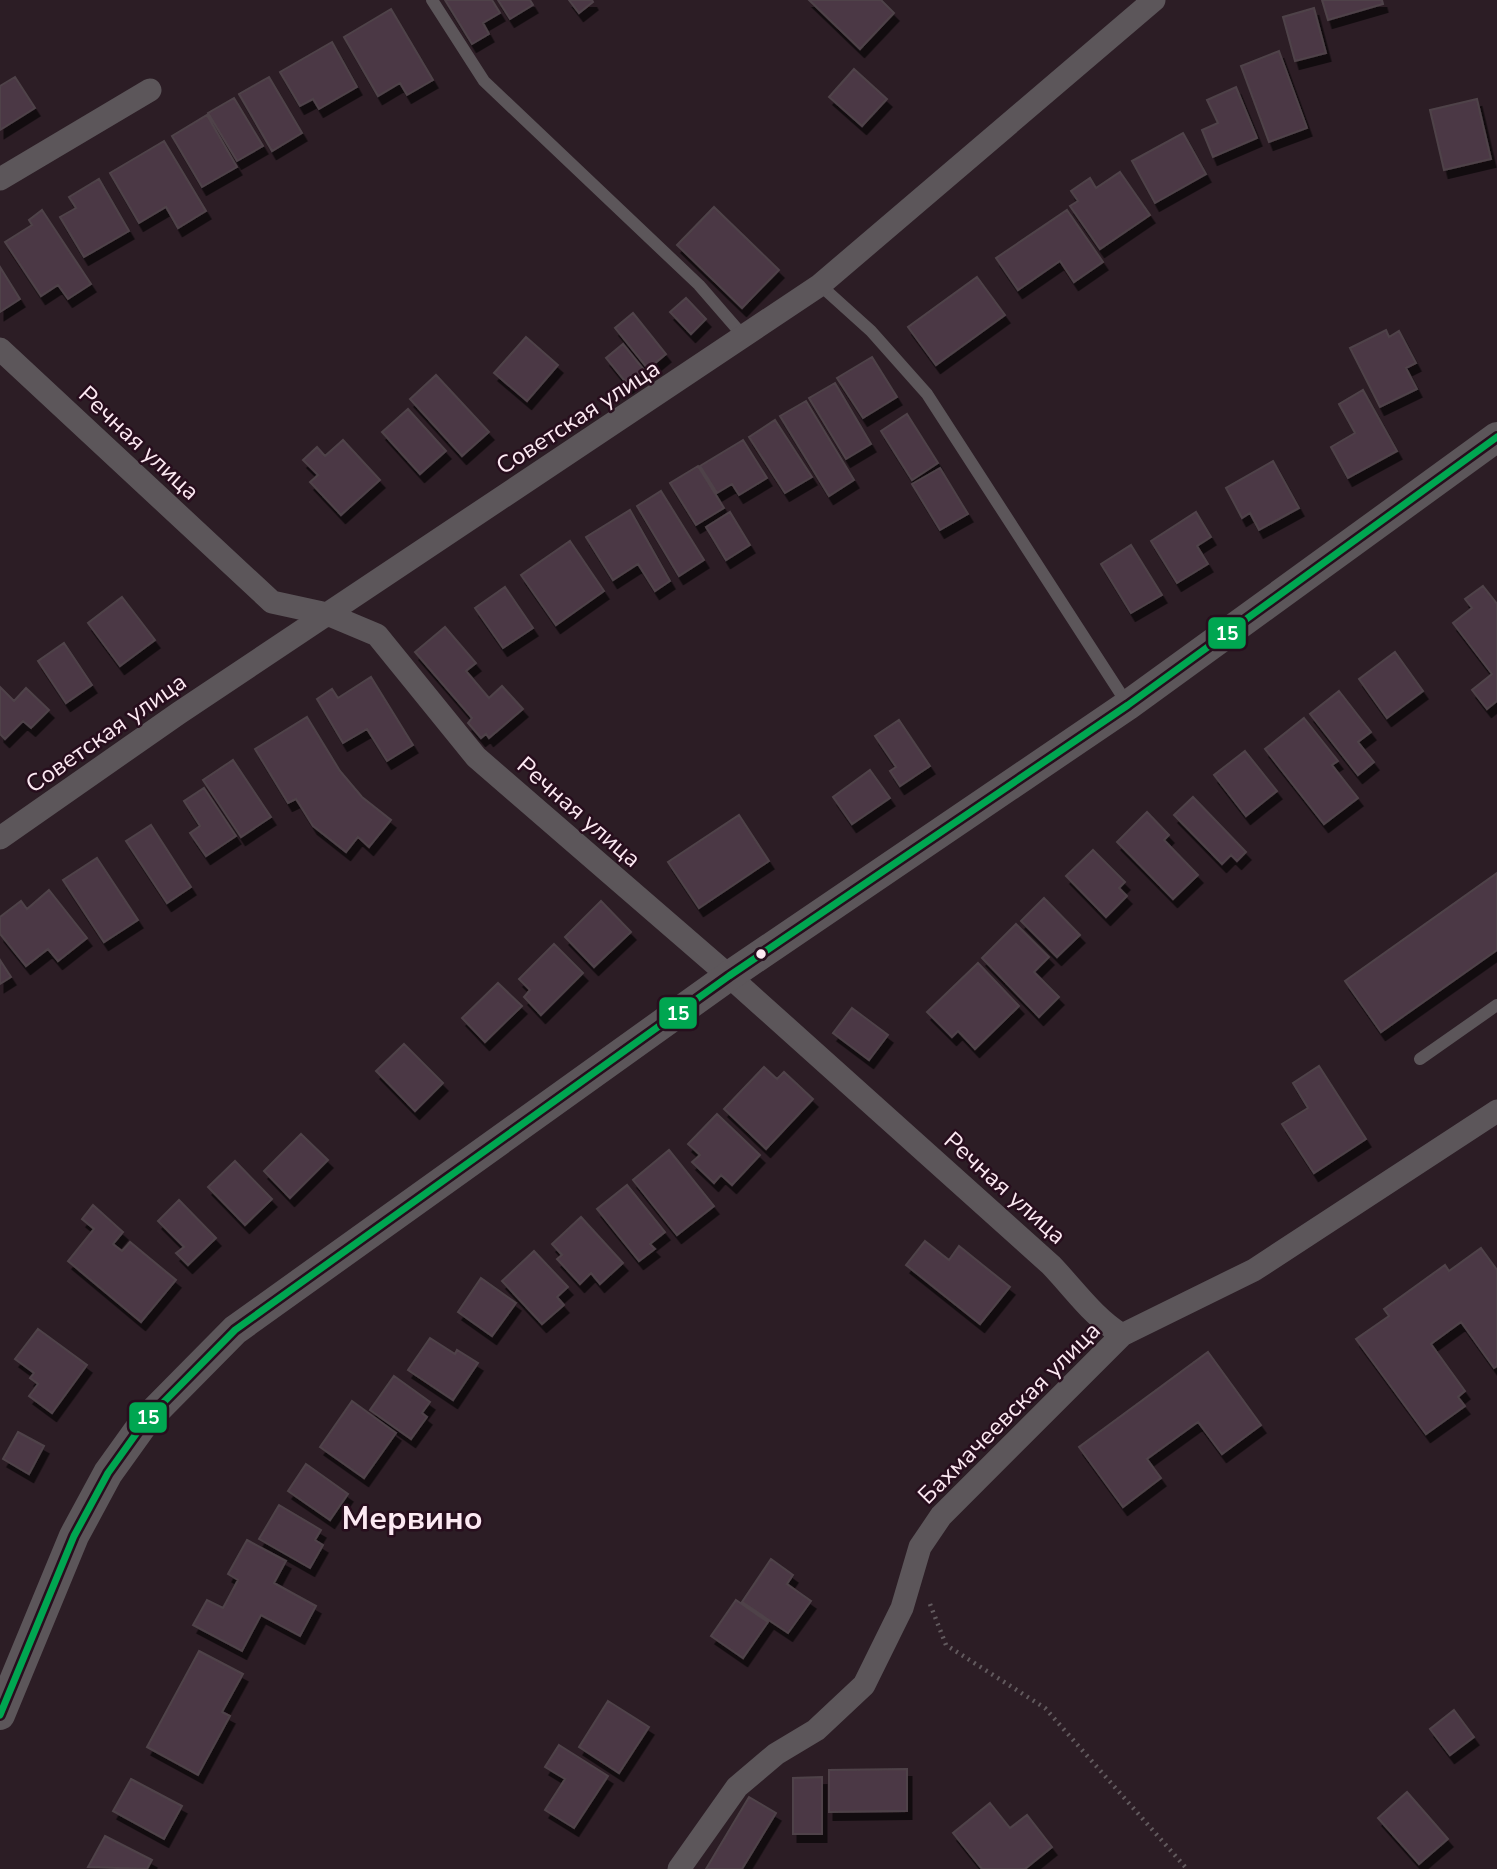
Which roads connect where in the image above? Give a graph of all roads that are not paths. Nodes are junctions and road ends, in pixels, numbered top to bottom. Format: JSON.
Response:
{"nodes":[{"id":1,"x":432,"y":0,"type":"edge"},
{"id":2,"x":1154,"y":0,"type":"edge"},
{"id":3,"x":150,"y":90,"type":"dead end"},
{"id":4,"x":0,"y":179,"type":"edge"},
{"id":5,"x":821,"y":285,"type":"junction"},
{"id":6,"x":745,"y":338,"type":"junction"},
{"id":7,"x":0,"y":348,"type":"edge"},
{"id":8,"x":1497,"y":436,"type":"edge"},
{"id":9,"x":327,"y":614,"type":"junction"},
{"id":10,"x":1128,"y":705,"type":"junction"},
{"id":11,"x":0,"y":838,"type":"edge"},
{"id":12,"x":729,"y":976,"type":"junction"},
{"id":13,"x":1497,"y":1005,"type":"edge"},
{"id":14,"x":1420,"y":1059,"type":"dead end"},
{"id":15,"x":1497,"y":1111,"type":"edge"},
{"id":16,"x":1122,"y":1335,"type":"junction"},
{"id":17,"x":0,"y":1715,"type":"edge"},
{"id":18,"x":679,"y":1869,"type":"edge"}],
"edges":[{"from":1,"to":6,"type":"lane"},
{"from":2,"to":5,"type":"street","name":"Советская улица"},
{"from":3,"to":4,"type":"street"},
{"from":5,"to":6,"type":"street","name":"Советская улица"},
{"from":5,"to":10,"type":"lane"},
{"from":6,"to":9,"type":"street","name":"Советская улица"},
{"from":7,"to":9,"type":"street","name":"Речная улица"},
{"from":8,"to":10,"type":"street"},
{"from":9,"to":11,"type":"street","name":"Советская улица"},
{"from":9,"to":12,"type":"street","name":"Речная улица"},
{"from":10,"to":12,"type":"street"},
{"from":12,"to":16,"type":"street","name":"Речная улица"},
{"from":12,"to":17,"type":"street"},
{"from":13,"to":14,"type":"lane"},
{"from":15,"to":16,"type":"street","name":"Бахмачеевская улица"},
{"from":16,"to":18,"type":"street","name":"Бахмачеевская улица"}]}
